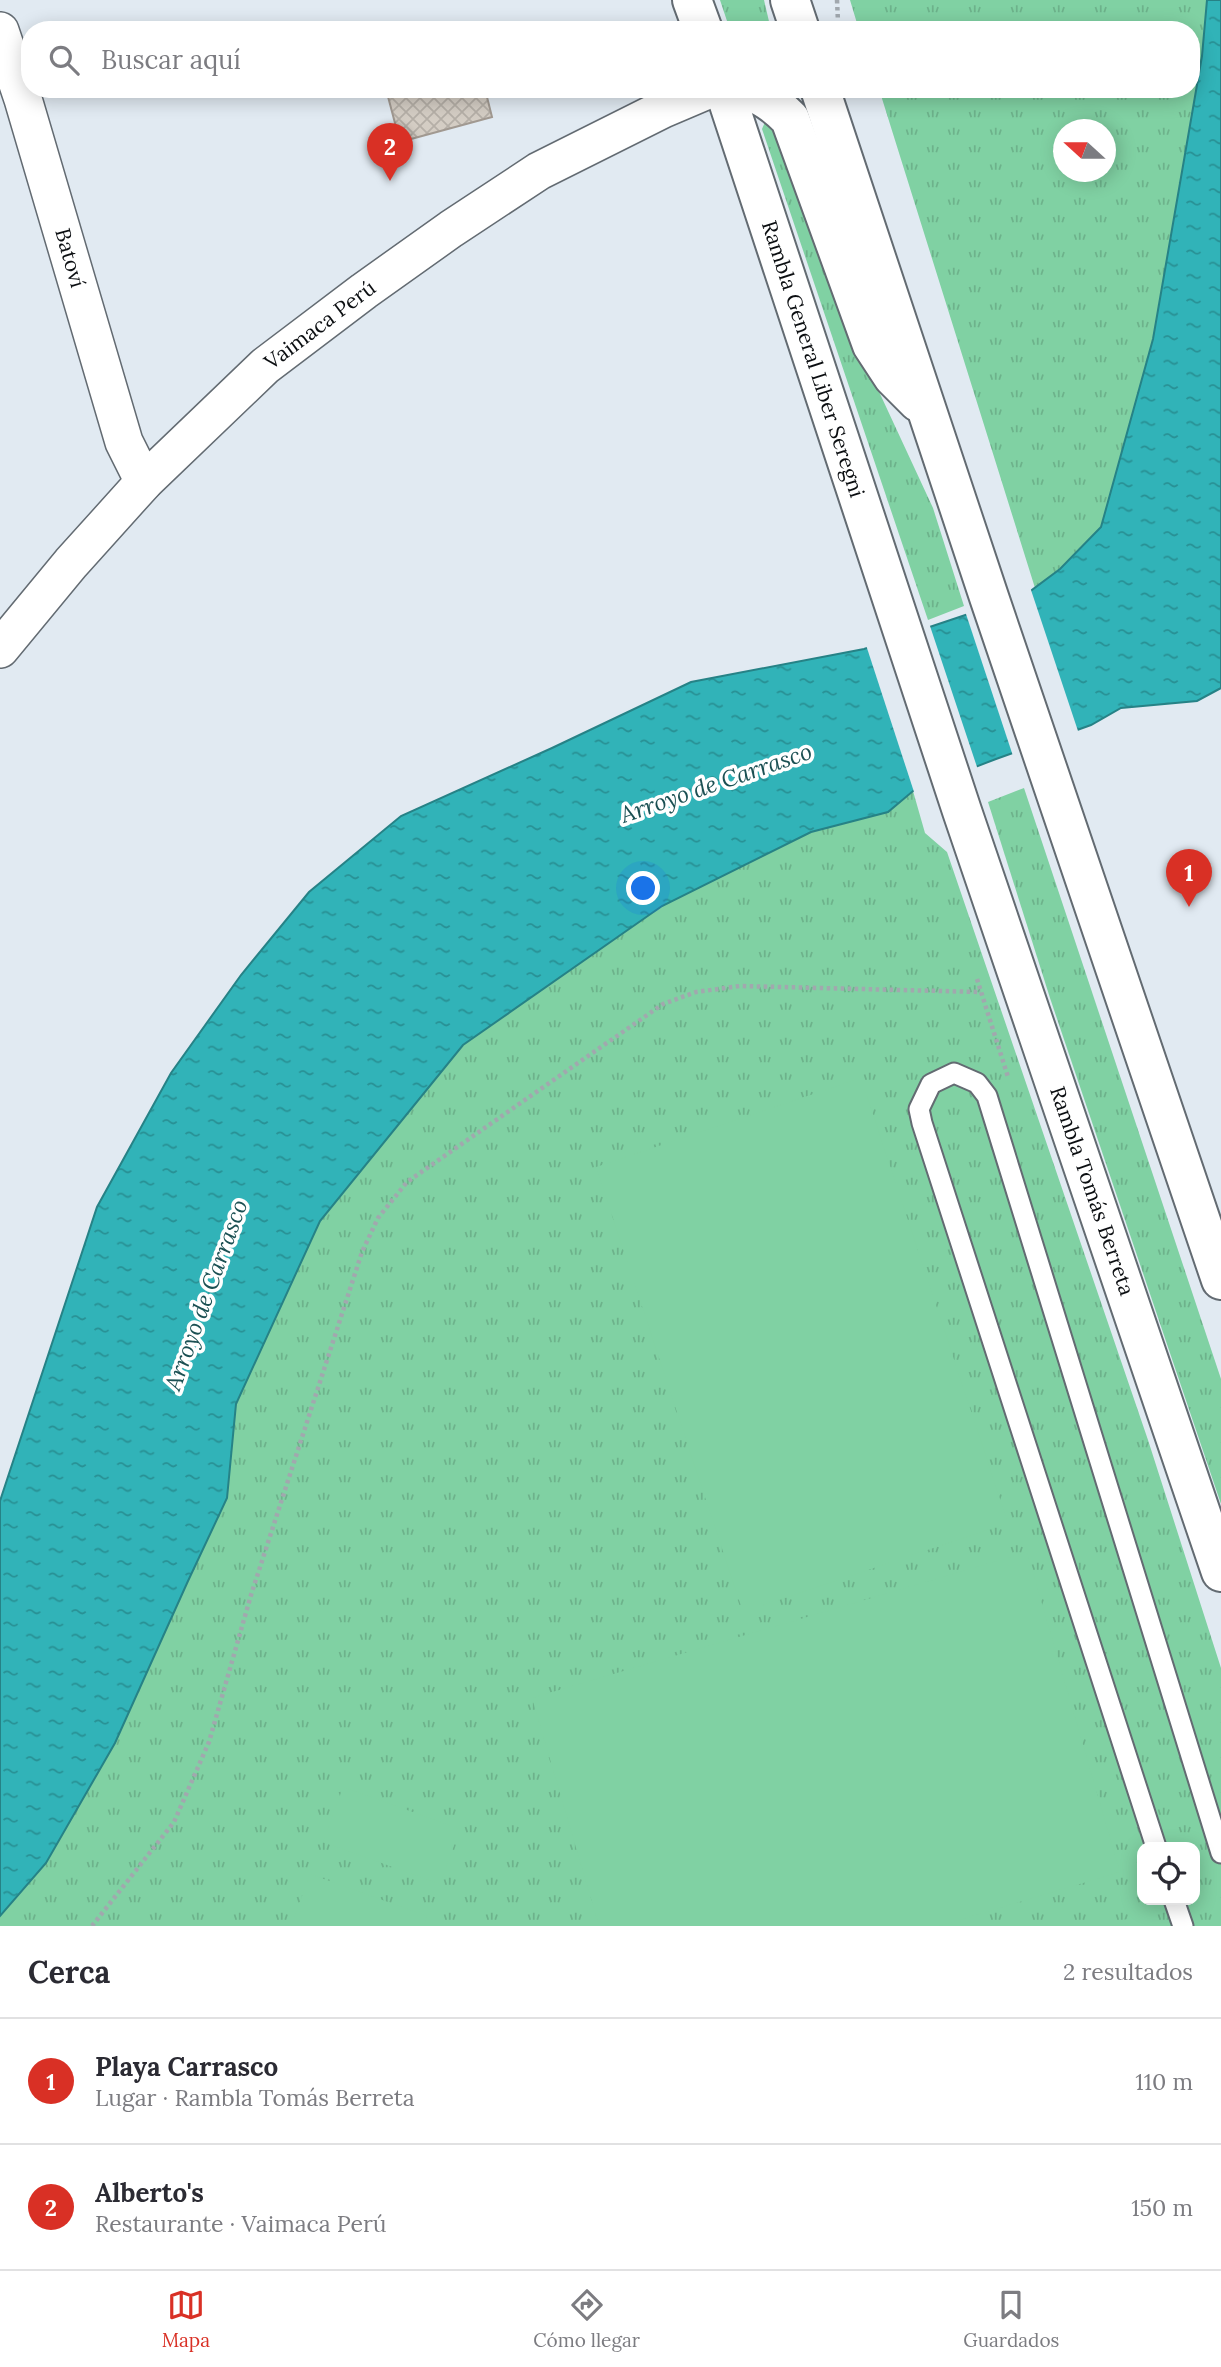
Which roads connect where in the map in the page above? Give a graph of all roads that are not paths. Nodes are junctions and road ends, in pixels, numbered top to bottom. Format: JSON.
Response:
{"nodes":[{"id":1,"x":692,"y":0,"type":"edge"},
{"id":2,"x":790,"y":0,"type":"edge"},
{"id":3,"x":700,"y":21,"type":"edge"},
{"id":4,"x":797,"y":21,"type":"edge"},
{"id":5,"x":0,"y":31,"type":"edge"},
{"id":6,"x":688,"y":98,"type":"edge"},
{"id":7,"x":727,"y":98,"type":"edge"},
{"id":8,"x":764,"y":98,"type":"edge"},
{"id":9,"x":823,"y":98,"type":"edge"},
{"id":10,"x":12,"y":104,"type":"edge"},
{"id":11,"x":929,"y":414,"type":"junction"},
{"id":12,"x":144,"y":482,"type":"junction"},
{"id":13,"x":0,"y":649,"type":"edge"},
{"id":14,"x":962,"y":811,"type":"joint"},
{"id":15,"x":1221,"y":1280,"type":"edge"},
{"id":16,"x":1221,"y":1572,"type":"edge"},
{"id":17,"x":1154,"y":1842,"type":"edge"},
{"id":18,"x":1221,"y":1853,"type":"edge"},
{"id":19,"x":1176,"y":1905,"type":"edge"},
{"id":20,"x":1183,"y":1926,"type":"edge"}],
"edges":[{"from":1,"to":3,"type":"main road"},
{"from":2,"to":4,"type":"main road"},
{"from":5,"to":10,"type":"street","name":"Batoví"},
{"from":6,"to":12,"type":"street","name":"Vaimaca Perú"},
{"from":7,"to":14,"type":"main road","name":"Rambla General Liber Seregni"},
{"from":8,"to":11,"type":"main road"},
{"from":9,"to":11,"type":"main road"},
{"from":10,"to":12,"type":"street","name":"Batoví"},
{"from":11,"to":15,"type":"main road"},
{"from":12,"to":13,"type":"street","name":"Vaimaca Perú"},
{"from":14,"to":16,"type":"main road","name":"Rambla Tomás Berreta"},
{"from":17,"to":18,"type":"lane"},
{"from":19,"to":20,"type":"lane"}]}
